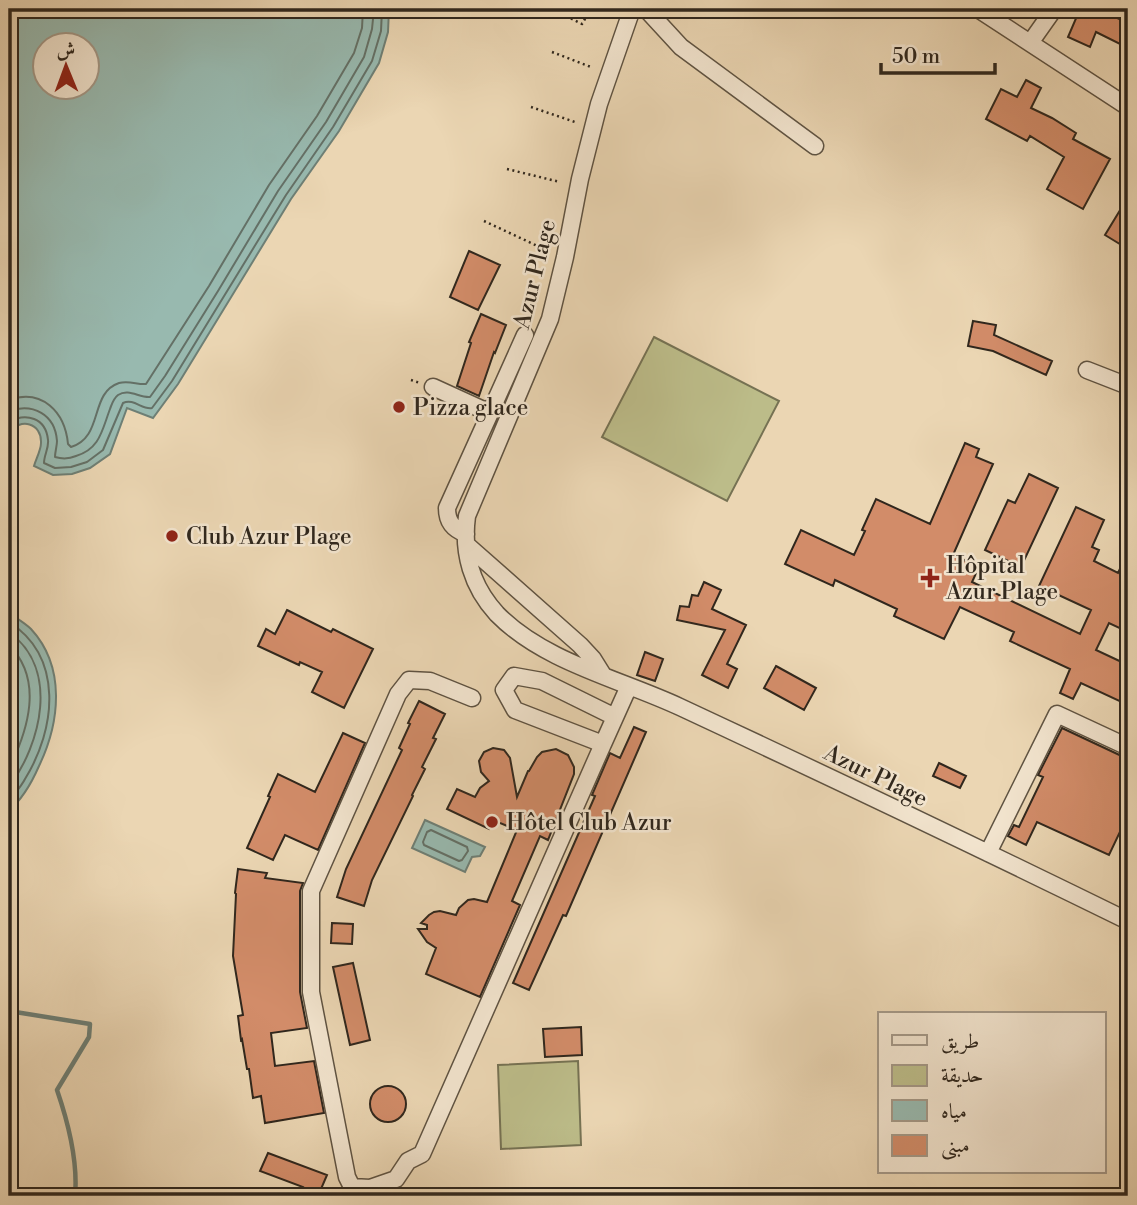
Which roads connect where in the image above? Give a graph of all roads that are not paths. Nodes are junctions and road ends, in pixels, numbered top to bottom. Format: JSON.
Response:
{"nodes":[{"id":1,"x":632,"y":9,"type":"edge"},
{"id":2,"x":646,"y":9,"type":"edge"},
{"id":3,"x":978,"y":9,"type":"edge"},
{"id":4,"x":1054,"y":9,"type":"edge"},
{"id":5,"x":1030,"y":43,"type":"junction"},
{"id":6,"x":1128,"y":107,"type":"edge"},
{"id":7,"x":815,"y":146,"type":"dead end"},
{"id":8,"x":525,"y":335,"type":"dead end"},
{"id":9,"x":1087,"y":370,"type":"dead end"},
{"id":10,"x":1128,"y":386,"type":"edge"},
{"id":11,"x":433,"y":387,"type":"dead end"},
{"id":12,"x":490,"y":413,"type":"junction"},
{"id":13,"x":466,"y":540,"type":"junction"},
{"id":14,"x":603,"y":675,"type":"junction"},
{"id":15,"x":629,"y":686,"type":"junction"},
{"id":16,"x":472,"y":698,"type":"dead end"},
{"id":17,"x":615,"y":717,"type":"junction"},
{"id":18,"x":603,"y":744,"type":"junction"},
{"id":19,"x":1128,"y":747,"type":"edge"},
{"id":20,"x":988,"y":853,"type":"junction"},
{"id":21,"x":1128,"y":921,"type":"edge"}],
"edges":[{"from":1,"to":13,"type":"street","name":"Azur Plage"},
{"from":2,"to":7,"type":"street"},
{"from":3,"to":5,"type":"street"},
{"from":4,"to":5,"type":"street"},
{"from":5,"to":6,"type":"street"},
{"from":8,"to":12,"type":"street"},
{"from":9,"to":10,"type":"street"},
{"from":11,"to":12,"type":"street"},
{"from":12,"to":13,"type":"street"},
{"from":13,"to":14,"type":"street"},
{"from":13,"to":14,"type":"street","name":"Azur Plage"},
{"from":14,"to":15,"type":"street","name":"Azur Plage"},
{"from":15,"to":17,"type":"street"},
{"from":15,"to":20,"type":"street","name":"Azur Plage"},
{"from":16,"to":18,"type":"street"},
{"from":17,"to":18,"type":"street"},
{"from":17,"to":18,"type":"street"},
{"from":19,"to":20,"type":"street"},
{"from":20,"to":21,"type":"street","name":"Azur Plage"}]}
